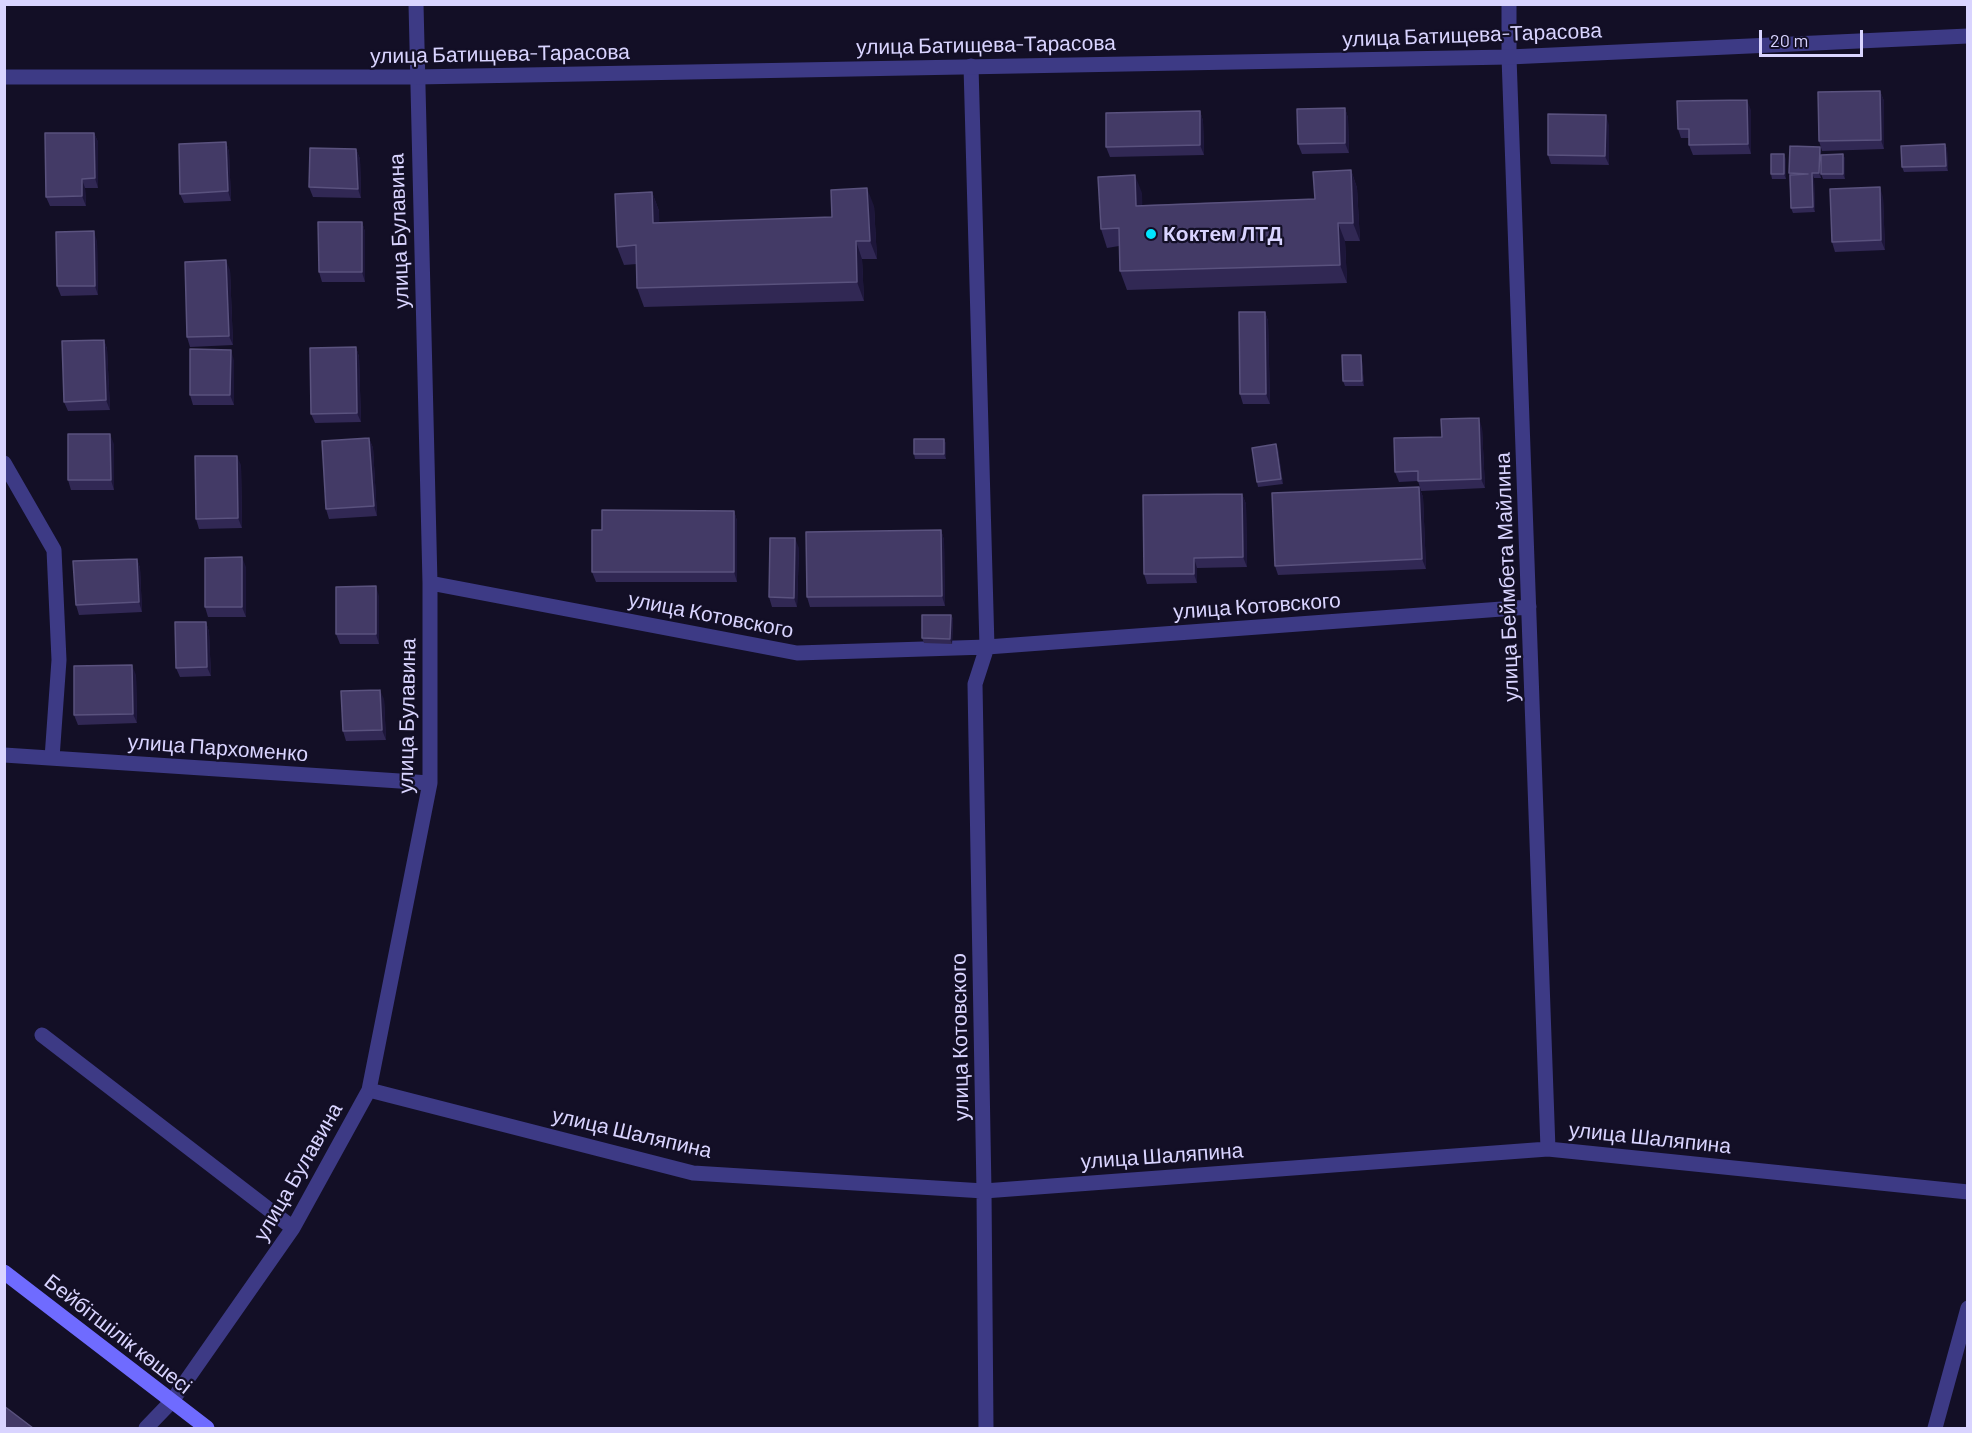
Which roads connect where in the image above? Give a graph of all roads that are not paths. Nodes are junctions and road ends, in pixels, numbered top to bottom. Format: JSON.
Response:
{"nodes":[{"id":1,"x":416,"y":4,"type":"edge"},
{"id":2,"x":1509,"y":4,"type":"edge"},
{"id":3,"x":1968,"y":36,"type":"edge"},
{"id":4,"x":1509,"y":57,"type":"junction"},
{"id":5,"x":971,"y":66,"type":"junction"},
{"id":6,"x":4,"y":77,"type":"edge"},
{"id":7,"x":416,"y":77,"type":"junction"},
{"id":8,"x":4,"y":463,"type":"edge"},
{"id":9,"x":430,"y":583,"type":"junction"},
{"id":10,"x":1529,"y":607,"type":"junction"},
{"id":11,"x":987,"y":647,"type":"junction"},
{"id":12,"x":4,"y":755,"type":"edge"},
{"id":13,"x":52,"y":758,"type":"junction"},
{"id":14,"x":430,"y":783,"type":"junction"},
{"id":15,"x":42,"y":1035,"type":"dead end"},
{"id":16,"x":369,"y":1089,"type":"junction"},
{"id":17,"x":1548,"y":1149,"type":"junction"},
{"id":18,"x":984,"y":1191,"type":"junction"},
{"id":19,"x":1968,"y":1192,"type":"edge"},
{"id":20,"x":293,"y":1228,"type":"junction"},
{"id":21,"x":5,"y":1274,"type":"edge"},
{"id":22,"x":1968,"y":1308,"type":"edge"},
{"id":23,"x":172,"y":1401,"type":"junction"},
{"id":24,"x":146,"y":1428,"type":"edge"},
{"id":25,"x":207,"y":1428,"type":"edge"},
{"id":26,"x":986,"y":1428,"type":"edge"},
{"id":27,"x":1935,"y":1428,"type":"edge"}],
"edges":[{"from":1,"to":7,"type":"street","name":"улица Булавина"},
{"from":2,"to":4,"type":"street","name":"улица Беймбета Майлина"},
{"from":3,"to":4,"type":"street","name":"улица Батищева-Тарасова"},
{"from":4,"to":5,"type":"street","name":"улица Батищева-Тарасова"},
{"from":4,"to":10,"type":"street","name":"улица Беймбета Майлина"},
{"from":5,"to":7,"type":"street","name":"улица Батищева-Тарасова"},
{"from":5,"to":11,"type":"street"},
{"from":6,"to":7,"type":"street","name":"улица Батищева-Тарасова"},
{"from":7,"to":9,"type":"street","name":"улица Булавина"},
{"from":8,"to":13,"type":"street"},
{"from":9,"to":11,"type":"street","name":"улица Котовского"},
{"from":9,"to":14,"type":"street","name":"улица Булавина"},
{"from":10,"to":11,"type":"street","name":"улица Котовского"},
{"from":10,"to":17,"type":"street","name":"улица Беймбета Майлина"},
{"from":11,"to":18,"type":"street","name":"улица Котовского"},
{"from":12,"to":13,"type":"street","name":"улица Пархоменко"},
{"from":13,"to":14,"type":"street","name":"улица Пархоменко"},
{"from":14,"to":16,"type":"street","name":"улица Булавина"},
{"from":15,"to":20,"type":"street"},
{"from":16,"to":18,"type":"street","name":"улица Шаляпина"},
{"from":16,"to":20,"type":"street","name":"улица Булавина"},
{"from":17,"to":18,"type":"street","name":"улица Шаляпина"},
{"from":17,"to":19,"type":"street","name":"улица Шаляпина"},
{"from":18,"to":26,"type":"street","name":"улица Котовского"},
{"from":20,"to":23,"type":"street","name":"улица Булавина"},
{"from":21,"to":23,"type":"street","name":"Бейбітшілік көшесі"},
{"from":22,"to":27,"type":"street"},
{"from":23,"to":24,"type":"street","name":"улица Булавина"},
{"from":23,"to":25,"type":"street","name":"Бейбітшілік көшесі"}]}
